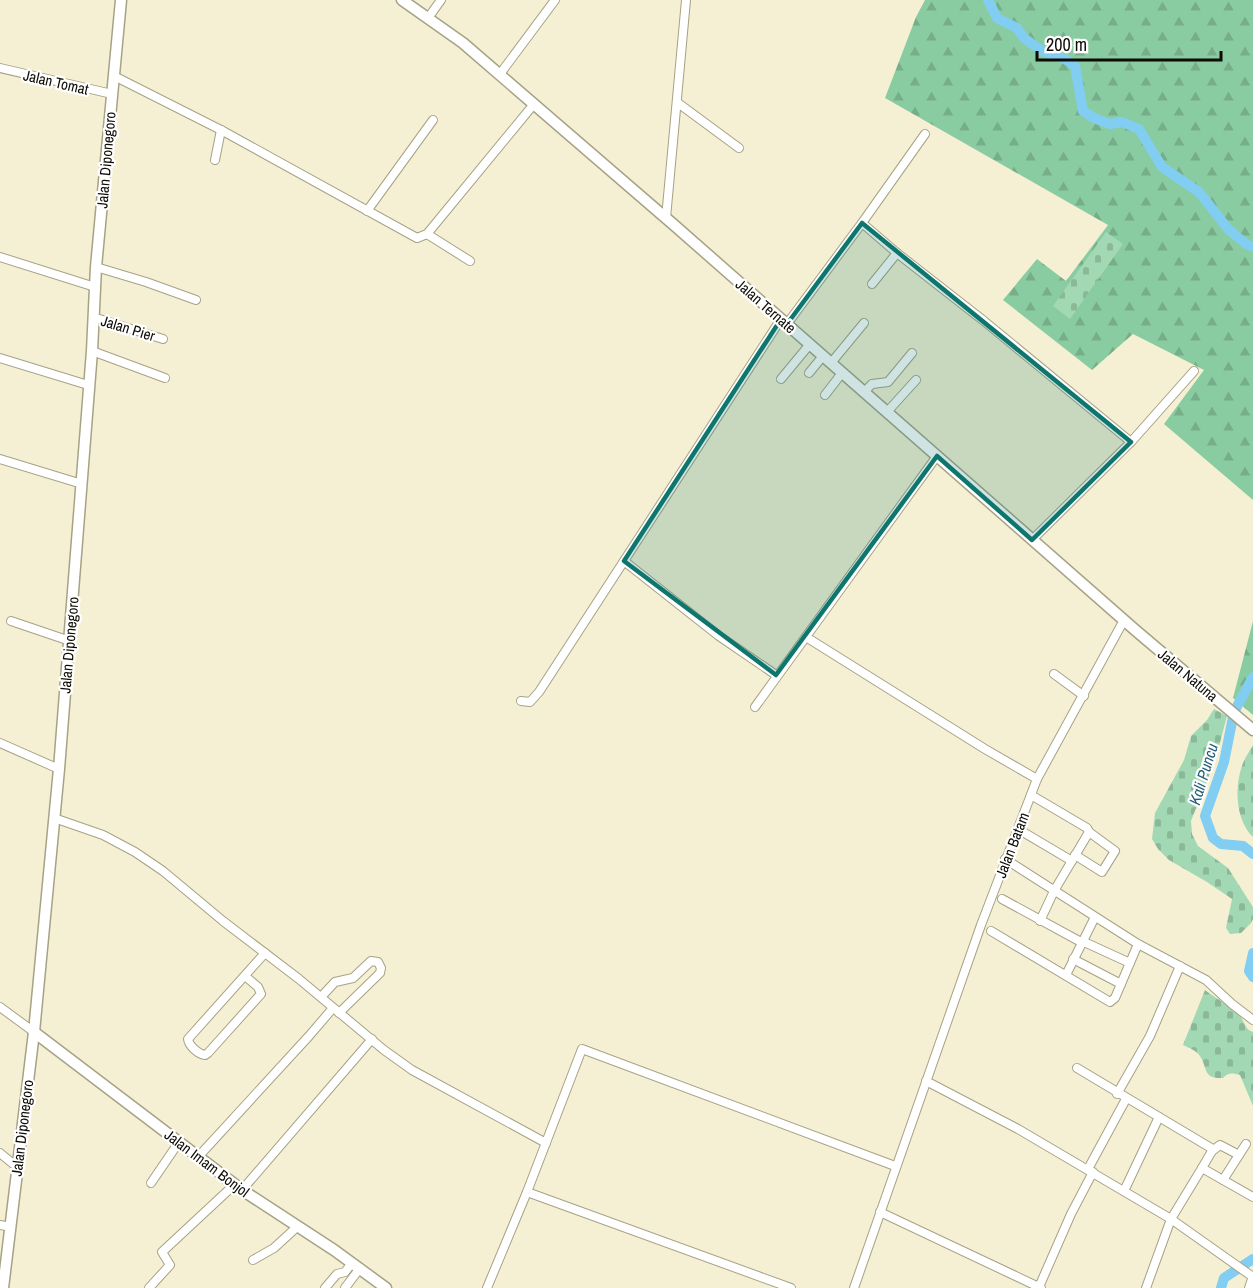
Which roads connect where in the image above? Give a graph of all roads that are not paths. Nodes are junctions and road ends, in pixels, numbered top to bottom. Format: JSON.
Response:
{"nodes":[{"id":1,"x":121,"y":0,"type":"edge"},
{"id":2,"x":402,"y":0,"type":"edge"},
{"id":3,"x":441,"y":0,"type":"edge"},
{"id":4,"x":555,"y":0,"type":"edge"},
{"id":5,"x":686,"y":0,"type":"edge"},
{"id":6,"x":428,"y":18,"type":"junction"},
{"id":7,"x":0,"y":68,"type":"edge"},
{"id":8,"x":500,"y":74,"type":"junction"},
{"id":9,"x":114,"y":76,"type":"junction"},
{"id":10,"x":112,"y":94,"type":"junction"},
{"id":11,"x":678,"y":103,"type":"junction"},
{"id":12,"x":534,"y":105,"type":"junction"},
{"id":13,"x":432,"y":120,"type":"dead end"},
{"id":14,"x":221,"y":130,"type":"junction"},
{"id":15,"x":925,"y":134,"type":"dead end"},
{"id":16,"x":740,"y":148,"type":"dead end"},
{"id":17,"x":215,"y":160,"type":"dead end"},
{"id":18,"x":367,"y":211,"type":"junction"},
{"id":19,"x":666,"y":218,"type":"junction"},
{"id":20,"x":862,"y":223,"type":"junction"},
{"id":21,"x":427,"y":234,"type":"junction"},
{"id":22,"x":897,"y":254,"type":"junction"},
{"id":23,"x":0,"y":257,"type":"edge"},
{"id":24,"x":470,"y":261,"type":"dead end"},
{"id":25,"x":96,"y":267,"type":"junction"},
{"id":26,"x":872,"y":284,"type":"dead end"},
{"id":27,"x":95,"y":287,"type":"junction"},
{"id":28,"x":196,"y":300,"type":"dead end"},
{"id":29,"x":93,"y":317,"type":"junction"},
{"id":30,"x":784,"y":322,"type":"junction"},
{"id":31,"x":864,"y":323,"type":"dead end"},
{"id":32,"x":163,"y":339,"type":"dead end"},
{"id":33,"x":810,"y":344,"type":"junction"},
{"id":34,"x":92,"y":351,"type":"junction"},
{"id":35,"x":912,"y":353,"type":"dead end"},
{"id":36,"x":0,"y":358,"type":"edge"},
{"id":37,"x":827,"y":360,"type":"junction"},
{"id":38,"x":1194,"y":371,"type":"dead end"},
{"id":39,"x":809,"y":373,"type":"dead end"},
{"id":40,"x":842,"y":373,"type":"junction"},
{"id":41,"x":165,"y":378,"type":"dead end"},
{"id":42,"x":781,"y":379,"type":"dead end"},
{"id":43,"x":916,"y":380,"type":"dead end"},
{"id":44,"x":88,"y":386,"type":"junction"},
{"id":45,"x":864,"y":392,"type":"junction"},
{"id":46,"x":825,"y":395,"type":"dead end"},
{"id":47,"x":887,"y":412,"type":"junction"},
{"id":48,"x":1131,"y":442,"type":"junction"},
{"id":49,"x":937,"y":456,"type":"junction"},
{"id":50,"x":0,"y":459,"type":"edge"},
{"id":51,"x":82,"y":484,"type":"junction"},
{"id":52,"x":1032,"y":540,"type":"junction"},
{"id":53,"x":624,"y":561,"type":"junction"},
{"id":54,"x":1124,"y":620,"type":"junction"},
{"id":55,"x":11,"y":621,"type":"dead end"},
{"id":56,"x":806,"y":637,"type":"junction"},
{"id":57,"x":70,"y":641,"type":"junction"},
{"id":58,"x":1054,"y":674,"type":"dead end"},
{"id":59,"x":776,"y":675,"type":"junction"},
{"id":60,"x":1084,"y":696,"type":"junction"},
{"id":61,"x":521,"y":701,"type":"dead end"},
{"id":62,"x":754,"y":707,"type":"dead end"},
{"id":63,"x":1250,"y":728,"type":"edge"},
{"id":64,"x":0,"y":743,"type":"edge"},
{"id":65,"x":59,"y":769,"type":"junction"},
{"id":66,"x":1037,"y":779,"type":"junction"},
{"id":67,"x":1031,"y":795,"type":"junction"},
{"id":68,"x":54,"y":818,"type":"junction"},
{"id":69,"x":1018,"y":829,"type":"junction"},
{"id":70,"x":1089,"y":832,"type":"junction"},
{"id":71,"x":1074,"y":858,"type":"junction"},
{"id":72,"x":1005,"y":859,"type":"junction"},
{"id":73,"x":1054,"y":891,"type":"junction"},
{"id":74,"x":1002,"y":899,"type":"dead end"},
{"id":75,"x":1095,"y":917,"type":"junction"},
{"id":76,"x":1040,"y":921,"type":"junction"},
{"id":77,"x":991,"y":931,"type":"dead end"},
{"id":78,"x":1082,"y":941,"type":"junction"},
{"id":79,"x":1138,"y":944,"type":"junction"},
{"id":80,"x":265,"y":953,"type":"junction"},
{"id":81,"x":1073,"y":959,"type":"junction"},
{"id":82,"x":1130,"y":963,"type":"junction"},
{"id":83,"x":1180,"y":966,"type":"junction"},
{"id":84,"x":1066,"y":975,"type":"junction"},
{"id":85,"x":246,"y":976,"type":"junction"},
{"id":86,"x":1121,"y":984,"type":"junction"},
{"id":87,"x":321,"y":997,"type":"junction"},
{"id":88,"x":0,"y":1007,"type":"edge"},
{"id":89,"x":336,"y":1010,"type":"junction"},
{"id":90,"x":1253,"y":1020,"type":"edge"},
{"id":91,"x":34,"y":1032,"type":"junction"},
{"id":92,"x":372,"y":1040,"type":"junction"},
{"id":93,"x":1077,"y":1068,"type":"dead end"},
{"id":94,"x":926,"y":1081,"type":"junction"},
{"id":95,"x":1117,"y":1094,"type":"junction"},
{"id":96,"x":1126,"y":1098,"type":"junction"},
{"id":97,"x":1158,"y":1118,"type":"junction"},
{"id":98,"x":179,"y":1142,"type":"junction"},
{"id":99,"x":546,"y":1143,"type":"junction"},
{"id":100,"x":1246,"y":1144,"type":"dead end"},
{"id":101,"x":1212,"y":1151,"type":"junction"},
{"id":102,"x":0,"y":1153,"type":"edge"},
{"id":103,"x":1239,"y":1155,"type":"junction"},
{"id":104,"x":198,"y":1157,"type":"junction"},
{"id":105,"x":895,"y":1166,"type":"junction"},
{"id":106,"x":17,"y":1167,"type":"junction"},
{"id":107,"x":1202,"y":1168,"type":"junction"},
{"id":108,"x":1090,"y":1171,"type":"junction"},
{"id":109,"x":1223,"y":1180,"type":"junction"},
{"id":110,"x":151,"y":1183,"type":"dead end"},
{"id":111,"x":238,"y":1187,"type":"junction"},
{"id":112,"x":1124,"y":1191,"type":"junction"},
{"id":113,"x":527,"y":1192,"type":"junction"},
{"id":114,"x":1253,"y":1197,"type":"edge"},
{"id":115,"x":880,"y":1212,"type":"junction"},
{"id":116,"x":1171,"y":1220,"type":"junction"},
{"id":117,"x":5,"y":1226,"type":"edge"},
{"id":118,"x":298,"y":1226,"type":"junction"},
{"id":119,"x":253,"y":1260,"type":"dead end"},
{"id":120,"x":356,"y":1265,"type":"junction"},
{"id":121,"x":1253,"y":1277,"type":"edge"},
{"id":122,"x":374,"y":1284,"type":"edge"},
{"id":123,"x":1040,"y":1287,"type":"edge"},
{"id":124,"x":3,"y":1288,"type":"edge"},
{"id":125,"x":149,"y":1288,"type":"edge"},
{"id":126,"x":325,"y":1288,"type":"edge"},
{"id":127,"x":345,"y":1288,"type":"edge"},
{"id":128,"x":386,"y":1288,"type":"edge"},
{"id":129,"x":487,"y":1288,"type":"edge"},
{"id":130,"x":791,"y":1288,"type":"edge"},
{"id":131,"x":854,"y":1288,"type":"edge"},
{"id":132,"x":1146,"y":1288,"type":"edge"},
{"id":133,"x":1249,"y":1288,"type":"edge"}],
"edges":[{"from":1,"to":9,"type":"main road","name":"Jalan Diponegoro"},
{"from":2,"to":6,"type":"main road","name":"Jalan Ternate"},
{"from":3,"to":6,"type":"street"},
{"from":4,"to":8,"type":"street"},
{"from":5,"to":11,"type":"street"},
{"from":6,"to":8,"type":"main road","name":"Jalan Ternate"},
{"from":7,"to":10,"type":"street","name":"Jalan Tomat"},
{"from":8,"to":12,"type":"main road","name":"Jalan Ternate"},
{"from":9,"to":10,"type":"main road","name":"Jalan Diponegoro"},
{"from":9,"to":14,"type":"street"},
{"from":10,"to":25,"type":"main road","name":"Jalan Diponegoro"},
{"from":11,"to":16,"type":"street"},
{"from":11,"to":19,"type":"street"},
{"from":12,"to":19,"type":"main road","name":"Jalan Ternate"},
{"from":12,"to":21,"type":"street"},
{"from":13,"to":18,"type":"street"},
{"from":14,"to":17,"type":"street"},
{"from":14,"to":18,"type":"street"},
{"from":15,"to":20,"type":"street"},
{"from":18,"to":21,"type":"street"},
{"from":19,"to":30,"type":"main road","name":"Jalan Ternate"},
{"from":20,"to":22,"type":"street"},
{"from":20,"to":30,"type":"street"},
{"from":21,"to":24,"type":"street"},
{"from":22,"to":26,"type":"street"},
{"from":22,"to":48,"type":"street"},
{"from":23,"to":27,"type":"street"},
{"from":25,"to":27,"type":"main road","name":"Jalan Diponegoro"},
{"from":25,"to":28,"type":"street"},
{"from":27,"to":29,"type":"main road","name":"Jalan Diponegoro"},
{"from":29,"to":32,"type":"street","name":"Jalan Pier"},
{"from":29,"to":34,"type":"main road","name":"Jalan Diponegoro"},
{"from":30,"to":33,"type":"main road","name":"Jalan Ternate"},
{"from":30,"to":53,"type":"street"},
{"from":31,"to":37,"type":"street"},
{"from":33,"to":37,"type":"main road","name":"Jalan Ternate"},
{"from":33,"to":42,"type":"street"},
{"from":34,"to":41,"type":"street"},
{"from":34,"to":44,"type":"main road","name":"Jalan Diponegoro"},
{"from":35,"to":45,"type":"street"},
{"from":36,"to":44,"type":"street"},
{"from":37,"to":39,"type":"street"},
{"from":37,"to":40,"type":"main road","name":"Jalan Ternate"},
{"from":38,"to":48,"type":"street"},
{"from":40,"to":45,"type":"main road","name":"Jalan Ternate"},
{"from":40,"to":46,"type":"street"},
{"from":43,"to":47,"type":"street"},
{"from":44,"to":51,"type":"main road","name":"Jalan Diponegoro"},
{"from":45,"to":47,"type":"main road","name":"Jalan Ternate"},
{"from":47,"to":49,"type":"main road","name":"Jalan Ternate"},
{"from":48,"to":52,"type":"street"},
{"from":49,"to":52,"type":"main road","name":"Jalan Ternate"},
{"from":49,"to":56,"type":"street"},
{"from":50,"to":51,"type":"street"},
{"from":51,"to":57,"type":"main road","name":"Jalan Diponegoro"},
{"from":52,"to":54,"type":"main road","name":"Jalan Ternate"},
{"from":53,"to":59,"type":"street"},
{"from":53,"to":61,"type":"street"},
{"from":54,"to":60,"type":"street","name":"Jalan Batam"},
{"from":54,"to":63,"type":"main road","name":"Jalan Natuna"},
{"from":55,"to":57,"type":"street"},
{"from":56,"to":59,"type":"street"},
{"from":56,"to":66,"type":"street"},
{"from":57,"to":65,"type":"main road","name":"Jalan Diponegoro"},
{"from":58,"to":60,"type":"street"},
{"from":59,"to":62,"type":"street"},
{"from":60,"to":66,"type":"street","name":"Jalan Batam"},
{"from":64,"to":65,"type":"street"},
{"from":65,"to":68,"type":"main road","name":"Jalan Diponegoro"},
{"from":66,"to":67,"type":"street","name":"Jalan Batam"},
{"from":67,"to":69,"type":"street","name":"Jalan Batam"},
{"from":67,"to":70,"type":"street"},
{"from":68,"to":80,"type":"street"},
{"from":68,"to":91,"type":"main road","name":"Jalan Diponegoro"},
{"from":69,"to":71,"type":"street"},
{"from":69,"to":72,"type":"street","name":"Jalan Batam"},
{"from":70,"to":71,"type":"street"},
{"from":70,"to":71,"type":"street"},
{"from":71,"to":73,"type":"street"},
{"from":72,"to":73,"type":"street"},
{"from":72,"to":94,"type":"street","name":"Jalan Batam"},
{"from":73,"to":75,"type":"street"},
{"from":73,"to":76,"type":"street"},
{"from":74,"to":76,"type":"street"},
{"from":75,"to":78,"type":"street"},
{"from":75,"to":79,"type":"street"},
{"from":76,"to":78,"type":"street"},
{"from":77,"to":84,"type":"street"},
{"from":78,"to":81,"type":"street"},
{"from":78,"to":82,"type":"street"},
{"from":79,"to":82,"type":"street"},
{"from":79,"to":83,"type":"street"},
{"from":80,"to":85,"type":"street"},
{"from":80,"to":87,"type":"street"},
{"from":81,"to":84,"type":"street"},
{"from":81,"to":86,"type":"street"},
{"from":82,"to":86,"type":"street"},
{"from":83,"to":90,"type":"street"},
{"from":83,"to":95,"type":"street"},
{"from":84,"to":86,"type":"street"},
{"from":85,"to":85,"type":"street"},
{"from":87,"to":89,"type":"street"},
{"from":87,"to":89,"type":"street"},
{"from":88,"to":91,"type":"street"},
{"from":89,"to":92,"type":"street"},
{"from":89,"to":104,"type":"street"},
{"from":91,"to":98,"type":"main road","name":"Jalan Imam Bonjol"},
{"from":91,"to":106,"type":"main road","name":"Jalan Diponegoro"},
{"from":92,"to":99,"type":"street"},
{"from":92,"to":111,"type":"street"},
{"from":93,"to":95,"type":"street"},
{"from":94,"to":105,"type":"street","name":"Jalan Batam"},
{"from":94,"to":108,"type":"street"},
{"from":95,"to":96,"type":"street"},
{"from":96,"to":97,"type":"street"},
{"from":96,"to":108,"type":"street"},
{"from":97,"to":101,"type":"street"},
{"from":97,"to":112,"type":"street"},
{"from":98,"to":104,"type":"main road","name":"Jalan Imam Bonjol"},
{"from":98,"to":110,"type":"street"},
{"from":99,"to":105,"type":"street"},
{"from":99,"to":113,"type":"street"},
{"from":100,"to":103,"type":"street"},
{"from":101,"to":103,"type":"street"},
{"from":101,"to":107,"type":"street"},
{"from":102,"to":106,"type":"street"},
{"from":103,"to":109,"type":"street"},
{"from":104,"to":111,"type":"main road","name":"Jalan Imam Bonjol"},
{"from":105,"to":115,"type":"street","name":"Jalan Batam"},
{"from":106,"to":117,"type":"main road","name":"Jalan Diponegoro"},
{"from":107,"to":109,"type":"street"},
{"from":107,"to":116,"type":"street"},
{"from":108,"to":112,"type":"street"},
{"from":108,"to":123,"type":"street"},
{"from":109,"to":114,"type":"street"},
{"from":111,"to":118,"type":"main road","name":"Jalan Imam Bonjol"},
{"from":111,"to":125,"type":"street"},
{"from":112,"to":116,"type":"street"},
{"from":113,"to":129,"type":"street"},
{"from":113,"to":130,"type":"street"},
{"from":115,"to":123,"type":"street"},
{"from":115,"to":131,"type":"street","name":"Jalan Batam"},
{"from":116,"to":121,"type":"street"},
{"from":116,"to":132,"type":"street"},
{"from":117,"to":124,"type":"main road","name":"Jalan Diponegoro"},
{"from":118,"to":119,"type":"street"},
{"from":118,"to":120,"type":"main road","name":"Jalan Imam Bonjol"},
{"from":120,"to":122,"type":"main road","name":"Jalan Imam Bonjol"},
{"from":120,"to":126,"type":"street"},
{"from":120,"to":127,"type":"street"},
{"from":121,"to":133,"type":"street"},
{"from":122,"to":128,"type":"main road","name":"Jalan Imam Bonjol"}]}
